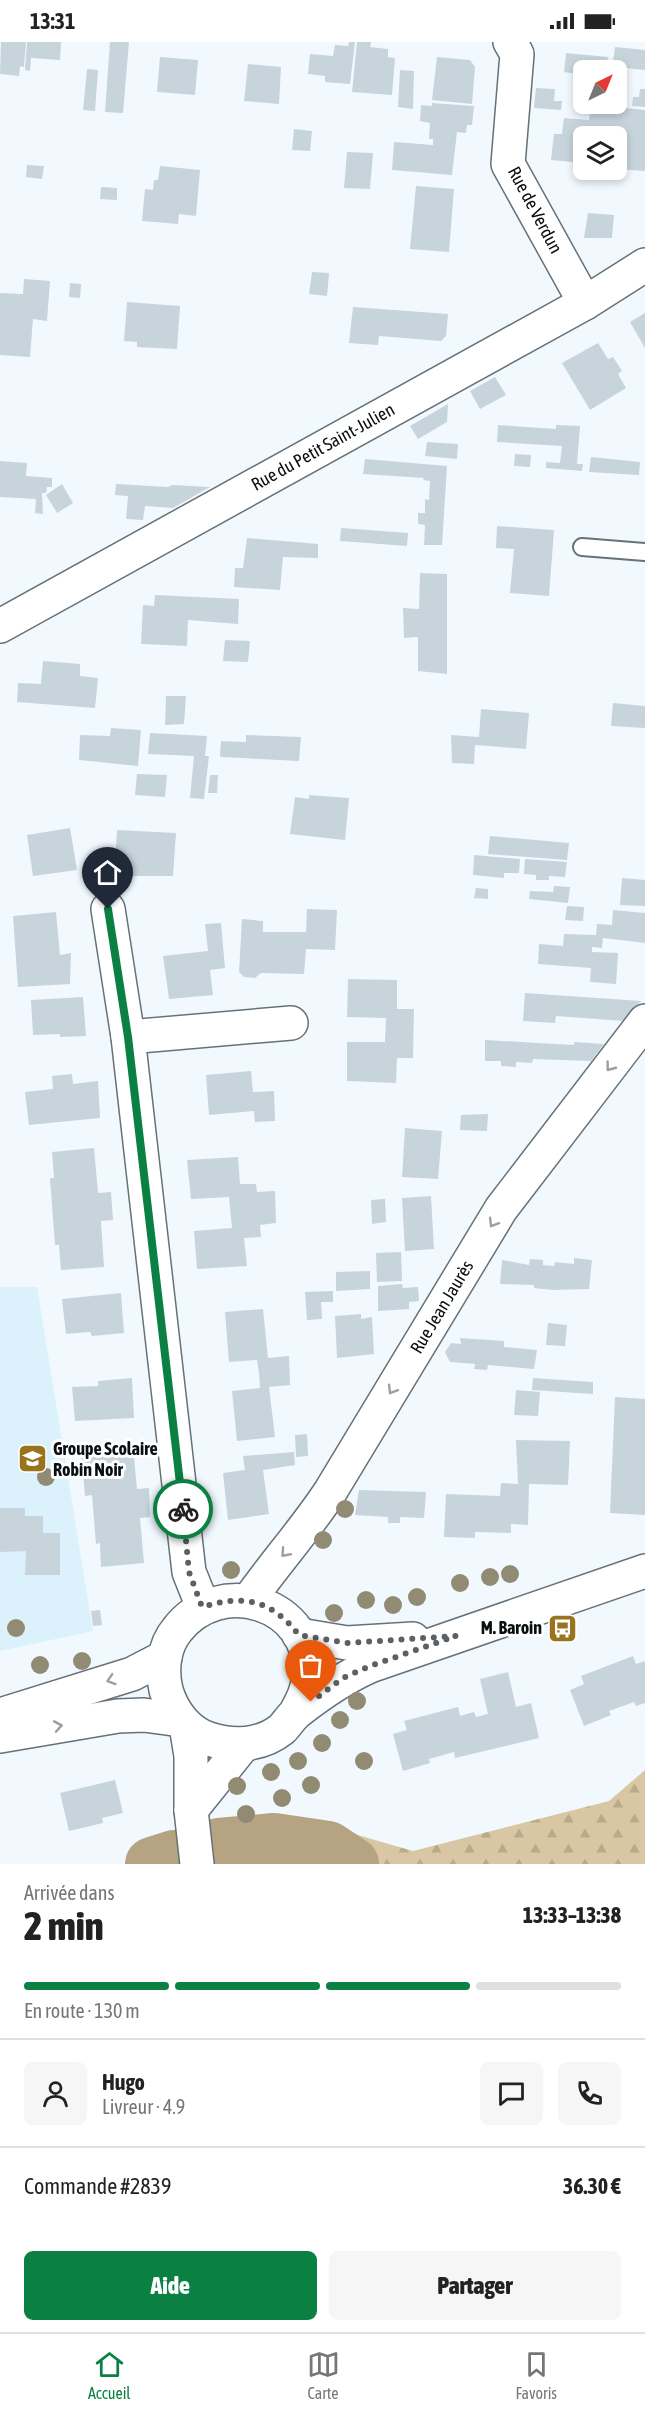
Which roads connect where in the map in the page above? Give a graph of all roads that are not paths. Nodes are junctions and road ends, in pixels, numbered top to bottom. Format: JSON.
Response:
{"nodes":[{"id":1,"x":510,"y":42,"type":"edge"},
{"id":2,"x":645,"y":265,"type":"edge"},
{"id":3,"x":585,"y":303,"type":"junction"},
{"id":4,"x":582,"y":547,"type":"dead end"},
{"id":5,"x":645,"y":552,"type":"edge"},
{"id":6,"x":0,"y":626,"type":"edge"},
{"id":7,"x":108,"y":909,"type":"dead end"},
{"id":8,"x":645,"y":1021,"type":"edge"},
{"id":9,"x":291,"y":1023,"type":"dead end"},
{"id":10,"x":128,"y":1037,"type":"junction"},
{"id":11,"x":645,"y":1571,"type":"edge"},
{"id":12,"x":249,"y":1600,"type":"junction"},
{"id":13,"x":202,"y":1607,"type":"junction"},
{"id":14,"x":299,"y":1635,"type":"junction"},
{"id":15,"x":456,"y":1636,"type":"junction"},
{"id":16,"x":165,"y":1657,"type":"junction"},
{"id":17,"x":296,"y":1714,"type":"junction"},
{"id":18,"x":0,"y":1715,"type":"edge"},
{"id":19,"x":184,"y":1722,"type":"junction"},
{"id":20,"x":0,"y":1736,"type":"edge"},
{"id":21,"x":244,"y":1744,"type":"junction"},
{"id":22,"x":192,"y":1810,"type":"junction"},
{"id":23,"x":197,"y":1864,"type":"edge"}],
"edges":[{"from":1,"to":3,"type":"street","name":"Rue de Verdun"},
{"from":2,"to":3,"type":"street","name":"Rue du Petit Saint-Julien"},
{"from":3,"to":6,"type":"street","name":"Rue du Petit Saint-Julien"},
{"from":4,"to":5,"type":"lane"},
{"from":7,"to":10,"type":"street"},
{"from":8,"to":12,"type":"street","name":"Rue Jean Jaurès","one_way":true},
{"from":9,"to":10,"type":"street"},
{"from":10,"to":13,"type":"street"},
{"from":11,"to":15,"type":"street"},
{"from":12,"to":13,"type":"street"},
{"from":12,"to":14,"type":"street"},
{"from":13,"to":16,"type":"street"},
{"from":14,"to":15,"type":"street"},
{"from":14,"to":17,"type":"street"},
{"from":15,"to":17,"type":"street"},
{"from":16,"to":18,"type":"street","one_way":true},
{"from":16,"to":19,"type":"street"},
{"from":17,"to":21,"type":"street"},
{"from":20,"to":19,"type":"street","one_way":true},
{"from":19,"to":21,"type":"street"},
{"from":19,"to":22,"type":"street"},
{"from":21,"to":22,"type":"street"},
{"from":22,"to":23,"type":"street"}]}
